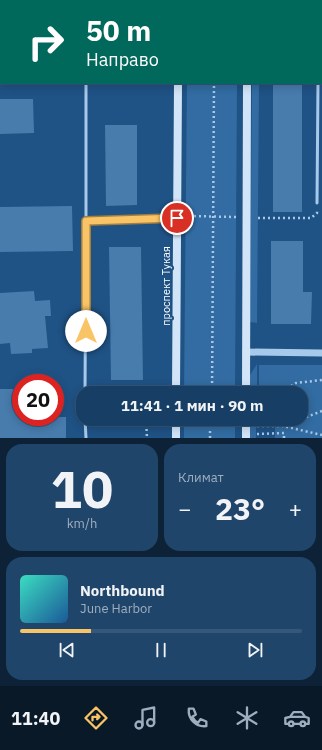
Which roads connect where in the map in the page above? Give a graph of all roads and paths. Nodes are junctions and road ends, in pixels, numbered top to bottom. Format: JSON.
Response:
{"nodes":[{"id":1,"x":86,"y":84,"type":"edge"},
{"id":2,"x":178,"y":84,"type":"edge"},
{"id":3,"x":214,"y":84,"type":"edge"},
{"id":4,"x":247,"y":84,"type":"edge"},
{"id":5,"x":318,"y":84,"type":"edge"},
{"id":6,"x":317,"y":203,"type":"joint"},
{"id":7,"x":186,"y":216,"type":"dead end"},
{"id":8,"x":213,"y":216,"type":"junction"},
{"id":9,"x":236,"y":217,"type":"dead end"},
{"id":10,"x":177,"y":218,"type":"junction"},
{"id":11,"x":258,"y":218,"type":"dead end"},
{"id":12,"x":86,"y":221,"type":"junction"},
{"id":13,"x":246,"y":352,"type":"junction"},
{"id":14,"x":322,"y":353,"type":"edge"},
{"id":15,"x":322,"y":380,"type":"edge"},
{"id":16,"x":85,"y":386,"type":"edge"},
{"id":17,"x":176,"y":386,"type":"edge"},
{"id":18,"x":212,"y":386,"type":"edge"},
{"id":19,"x":246,"y":386,"type":"edge"},
{"id":20,"x":291,"y":386,"type":"edge"},
{"id":21,"x":322,"y":411,"type":"edge"},
{"id":22,"x":308,"y":416,"type":"edge"},
{"id":23,"x":85,"y":426,"type":"edge"},
{"id":24,"x":146,"y":426,"type":"edge"},
{"id":25,"x":176,"y":426,"type":"edge"},
{"id":26,"x":246,"y":426,"type":"edge"},
{"id":27,"x":283,"y":426,"type":"edge"},
{"id":28,"x":210,"y":430,"type":"dead end"},
{"id":29,"x":256,"y":434,"type":"dead end"},
{"id":30,"x":322,"y":435,"type":"edge"},
{"id":31,"x":86,"y":438,"type":"edge"},
{"id":32,"x":147,"y":438,"type":"edge"},
{"id":33,"x":176,"y":438,"type":"edge"},
{"id":34,"x":210,"y":438,"type":"edge"},
{"id":35,"x":246,"y":438,"type":"edge"},
{"id":36,"x":284,"y":438,"type":"edge"}],
"edges":[{"from":1,"to":12,"type":"lane"},
{"from":2,"to":10,"type":"main road","name":"проспект Тукая"},
{"from":3,"to":8,"type":"path"},
{"from":4,"to":13,"type":"main road"},
{"from":5,"to":6,"type":"lane"},
{"from":6,"to":11,"type":"path"},
{"from":7,"to":8,"type":"path"},
{"from":8,"to":9,"type":"path"},
{"from":8,"to":18,"type":"path"},
{"from":10,"to":12,"type":"lane"},
{"from":10,"to":17,"type":"main road","name":"проспект Тукая"},
{"from":12,"to":16,"type":"lane"},
{"from":13,"to":14,"type":"street"},
{"from":13,"to":19,"type":"main road"},
{"from":15,"to":20,"type":"path"},
{"from":21,"to":22,"type":"path"},
{"from":23,"to":31,"type":"lane"},
{"from":24,"to":32,"type":"path"},
{"from":25,"to":33,"type":"main road"},
{"from":26,"to":35,"type":"main road"},
{"from":27,"to":30,"type":"path"},
{"from":28,"to":34,"type":"path"},
{"from":29,"to":36,"type":"path"}]}
